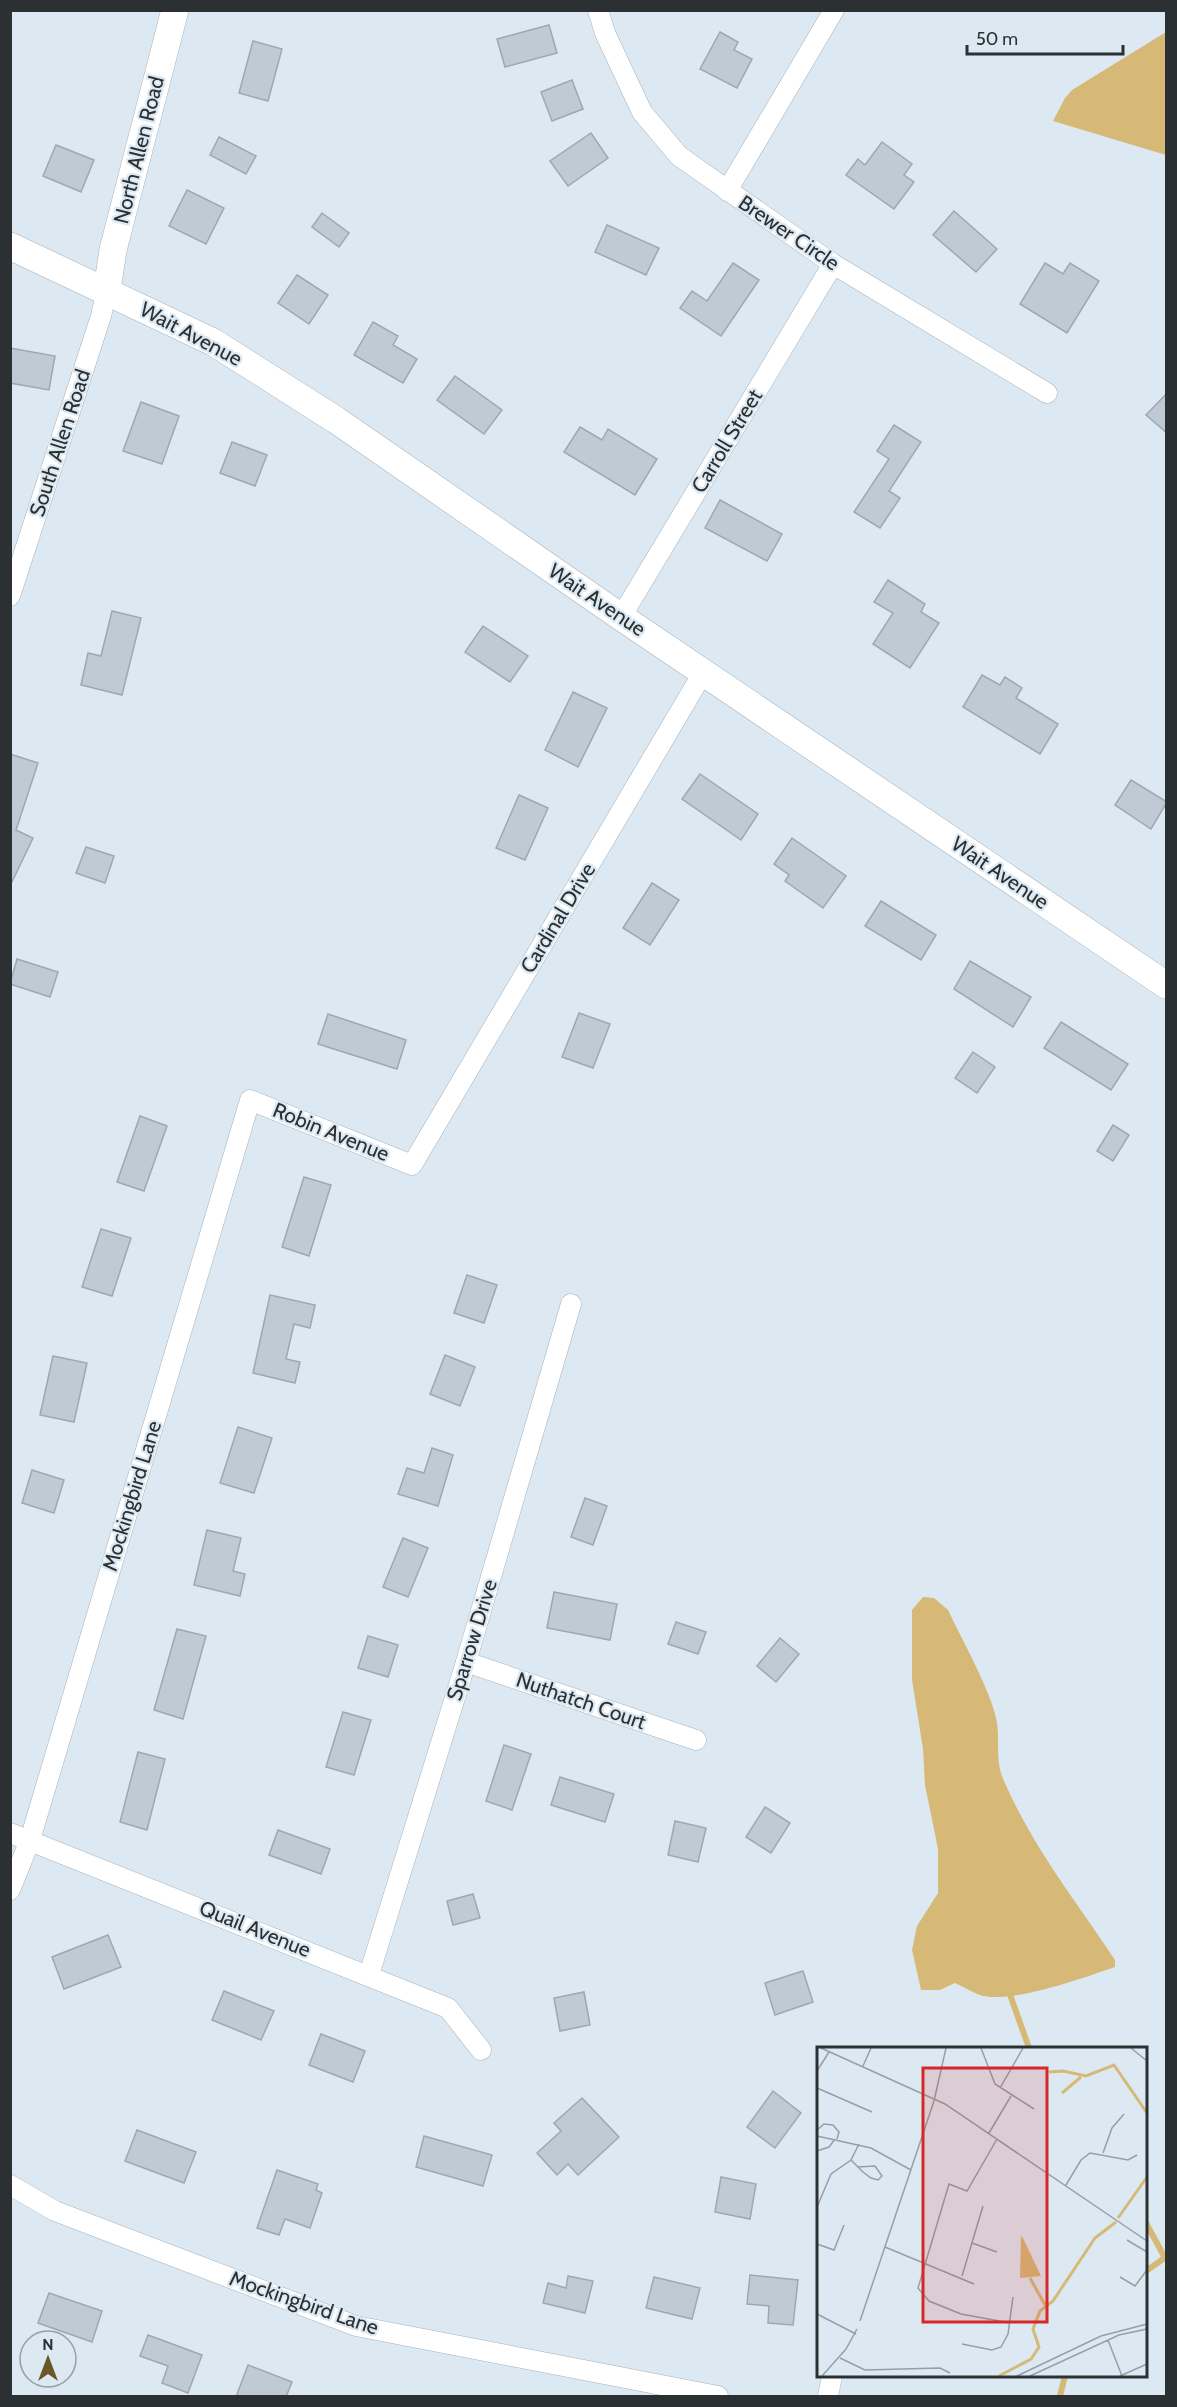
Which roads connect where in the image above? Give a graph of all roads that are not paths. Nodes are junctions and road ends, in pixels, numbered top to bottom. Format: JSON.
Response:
{"nodes":[{"id":1,"x":175,"y":10,"type":"edge"},
{"id":2,"x":598,"y":10,"type":"edge"},
{"id":3,"x":834,"y":10,"type":"edge"},
{"id":4,"x":728,"y":191,"type":"junction"},
{"id":5,"x":10,"y":246,"type":"edge"},
{"id":6,"x":833,"y":264,"type":"junction"},
{"id":7,"x":107,"y":290,"type":"junction"},
{"id":8,"x":1047,"y":393,"type":"dead end"},
{"id":9,"x":10,"y":596,"type":"edge"},
{"id":10,"x":621,"y":617,"type":"junction"},
{"id":11,"x":704,"y":671,"type":"junction"},
{"id":12,"x":1167,"y":985,"type":"edge"},
{"id":13,"x":250,"y":1100,"type":"joint"},
{"id":14,"x":412,"y":1165,"type":"joint"},
{"id":15,"x":571,"y":1304,"type":"dead end"},
{"id":16,"x":466,"y":1662,"type":"junction"},
{"id":17,"x":696,"y":1740,"type":"dead end"},
{"id":18,"x":10,"y":1833,"type":"edge"},
{"id":19,"x":30,"y":1840,"type":"junction"},
{"id":20,"x":10,"y":1890,"type":"edge"},
{"id":21,"x":369,"y":1975,"type":"junction"},
{"id":22,"x":481,"y":2050,"type":"dead end"},
{"id":23,"x":10,"y":2185,"type":"edge"},
{"id":24,"x":832,"y":2377,"type":"edge"},
{"id":25,"x":718,"y":2397,"type":"edge"},
{"id":26,"x":828,"y":2397,"type":"edge"}],
"edges":[{"from":1,"to":7,"type":"main road","name":"North Allen Road"},
{"from":2,"to":4,"type":"street","name":"Brewer Circle"},
{"from":3,"to":4,"type":"street"},
{"from":4,"to":6,"type":"street","name":"Brewer Circle"},
{"from":5,"to":7,"type":"main road","name":"Wait Avenue"},
{"from":6,"to":8,"type":"street","name":"Brewer Circle"},
{"from":6,"to":10,"type":"street","name":"Carroll Street"},
{"from":7,"to":9,"type":"street","name":"South Allen Road"},
{"from":7,"to":10,"type":"main road","name":"Wait Avenue"},
{"from":10,"to":11,"type":"main road","name":"Wait Avenue"},
{"from":11,"to":12,"type":"main road","name":"Wait Avenue"},
{"from":11,"to":14,"type":"street","name":"Cardinal Drive"},
{"from":13,"to":14,"type":"street","name":"Robin Avenue"},
{"from":13,"to":19,"type":"street","name":"Mockingbird Lane"},
{"from":15,"to":16,"type":"street","name":"Sparrow Drive"},
{"from":16,"to":17,"type":"street","name":"Nuthatch Court"},
{"from":16,"to":21,"type":"street","name":"Sparrow Drive"},
{"from":18,"to":19,"type":"street","name":"Quail Avenue"},
{"from":19,"to":20,"type":"street","name":"Mockingbird Lane"},
{"from":19,"to":21,"type":"street","name":"Quail Avenue"},
{"from":21,"to":22,"type":"street","name":"Quail Avenue"},
{"from":23,"to":25,"type":"street","name":"Mockingbird Lane"},
{"from":24,"to":26,"type":"street"}]}
